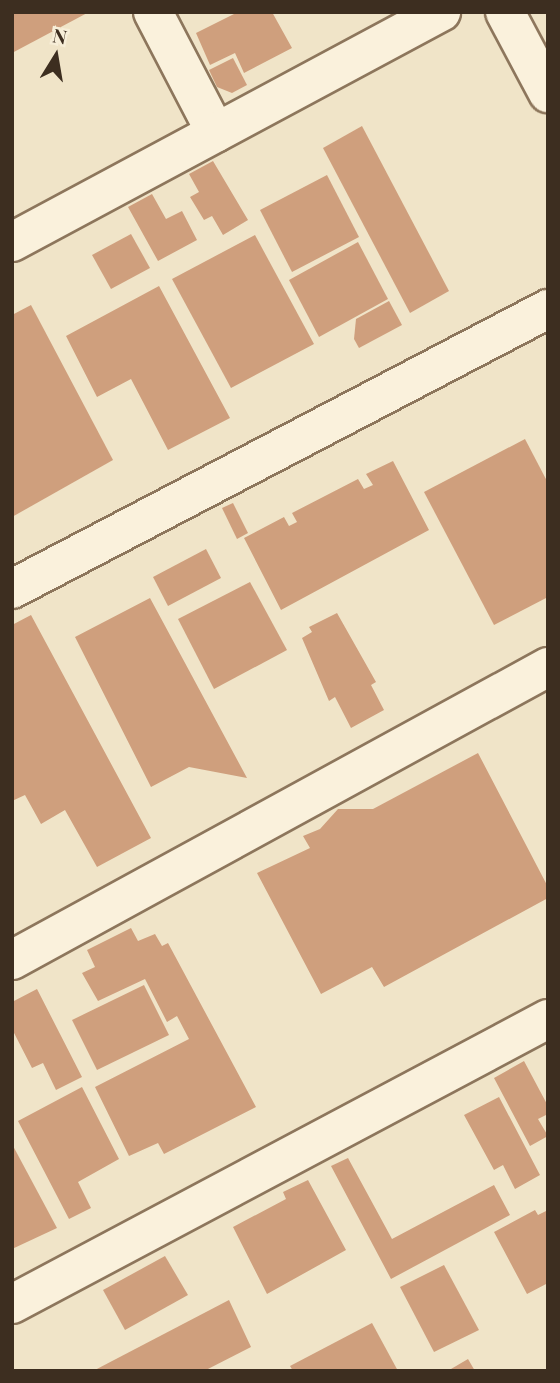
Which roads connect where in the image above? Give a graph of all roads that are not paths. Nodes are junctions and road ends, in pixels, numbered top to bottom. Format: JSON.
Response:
{"nodes":[{"id":1,"x":153,"y":12,"type":"edge"},
{"id":2,"x":441,"y":12,"type":"edge"},
{"id":3,"x":505,"y":12,"type":"edge"},
{"id":4,"x":548,"y":93,"type":"edge"},
{"id":5,"x":216,"y":133,"type":"junction"},
{"id":6,"x":12,"y":242,"type":"edge"},
{"id":7,"x":548,"y":309,"type":"edge"},
{"id":8,"x":12,"y":589,"type":"edge"},
{"id":9,"x":548,"y":667,"type":"edge"},
{"id":10,"x":12,"y":960,"type":"edge"},
{"id":11,"x":548,"y":1019,"type":"edge"},
{"id":12,"x":12,"y":1304,"type":"edge"}],
"edges":[{"from":1,"to":5,"type":"street"},
{"from":2,"to":5,"type":"street"},
{"from":3,"to":4,"type":"street"},
{"from":5,"to":6,"type":"street"},
{"from":7,"to":8,"type":"street"},
{"from":9,"to":10,"type":"street"},
{"from":11,"to":12,"type":"street"}]}
